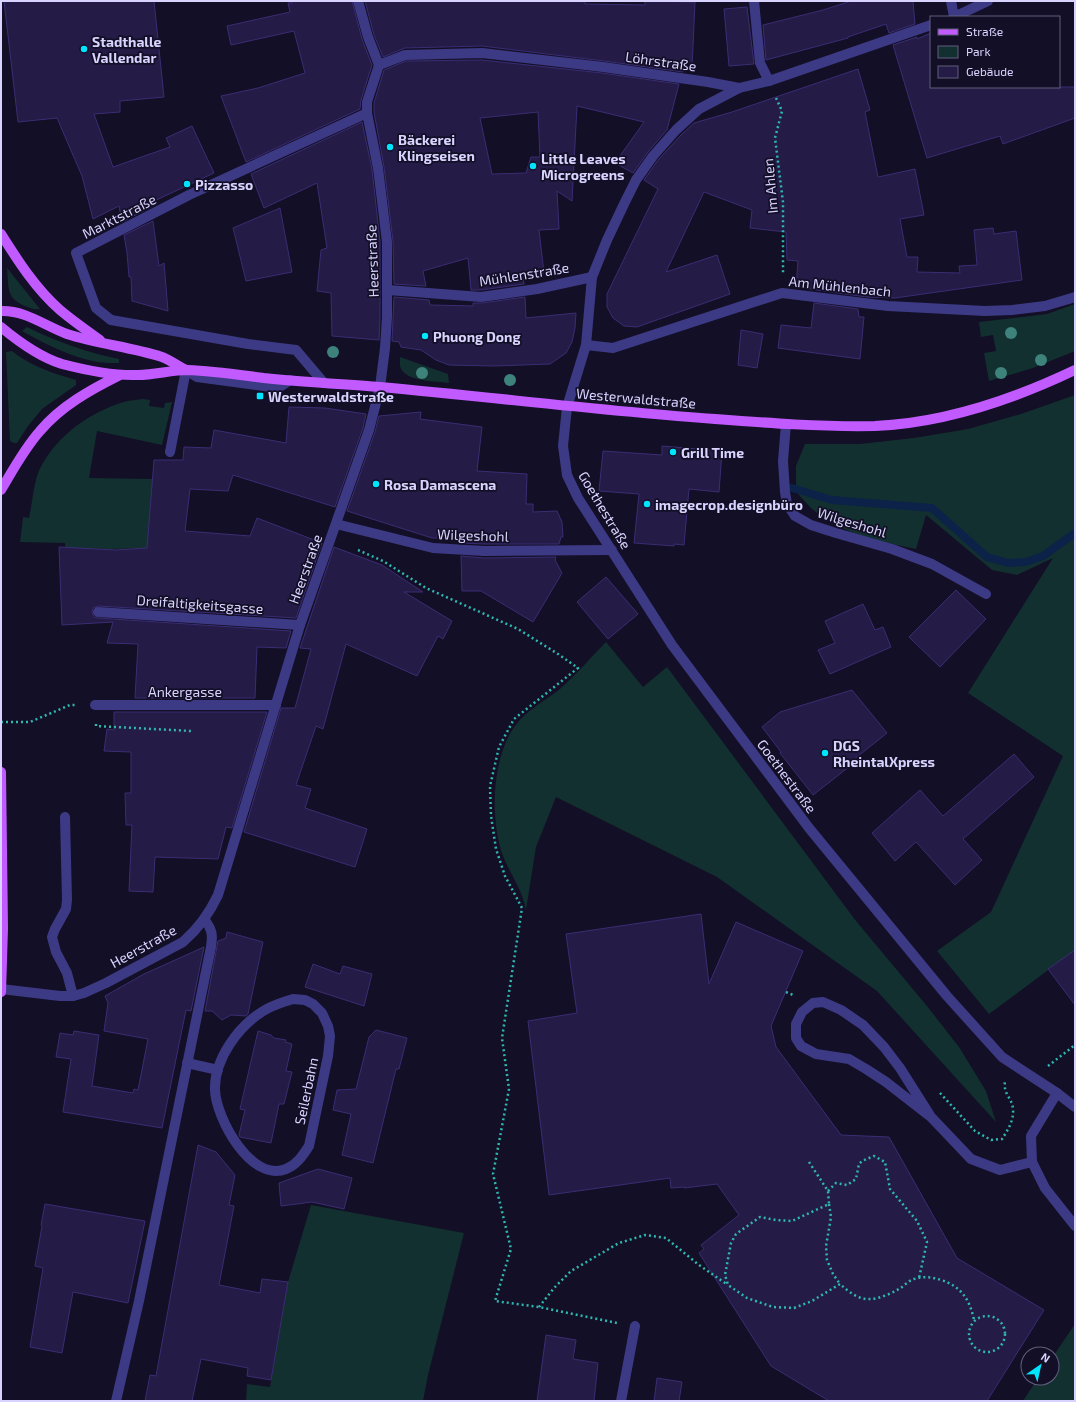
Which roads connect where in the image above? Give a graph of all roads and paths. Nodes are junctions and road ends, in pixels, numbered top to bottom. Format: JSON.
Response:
{"nodes":[{"id":1,"x":358,"y":1,"type":"edge"},
{"id":2,"x":754,"y":1,"type":"edge"},
{"id":3,"x":951,"y":1,"type":"edge"},
{"id":4,"x":988,"y":1,"type":"edge"},
{"id":5,"x":954,"y":16,"type":"edge"},
{"id":6,"x":956,"y":16,"type":"edge"},
{"id":7,"x":930,"y":25,"type":"edge"},
{"id":8,"x":379,"y":65,"type":"junction"},
{"id":9,"x":769,"y":80,"type":"junction"},
{"id":10,"x":739,"y":88,"type":"junction"},
{"id":11,"x":367,"y":113,"type":"junction"},
{"id":12,"x":1,"y":234,"type":"edge"},
{"id":13,"x":592,"y":277,"type":"junction"},
{"id":14,"x":388,"y":290,"type":"junction"},
{"id":15,"x":782,"y":293,"type":"junction"},
{"id":16,"x":1075,"y":297,"type":"edge"},
{"id":17,"x":1,"y":311,"type":"edge"},
{"id":18,"x":1,"y":327,"type":"edge"},
{"id":19,"x":107,"y":344,"type":"junction"},
{"id":20,"x":586,"y":344,"type":"junction"},
{"id":21,"x":186,"y":370,"type":"junction"},
{"id":22,"x":1075,"y":370,"type":"edge"},
{"id":23,"x":120,"y":375,"type":"junction"},
{"id":24,"x":324,"y":383,"type":"junction"},
{"id":25,"x":380,"y":387,"type":"junction"},
{"id":26,"x":567,"y":407,"type":"junction"},
{"id":27,"x":786,"y":424,"type":"junction"},
{"id":28,"x":170,"y":452,"type":"dead end"},
{"id":29,"x":1,"y":490,"type":"edge"},
{"id":30,"x":336,"y":524,"type":"junction"},
{"id":31,"x":357,"y":550,"type":"dead end"},
{"id":32,"x":612,"y":550,"type":"junction"},
{"id":33,"x":986,"y":594,"type":"dead end"},
{"id":34,"x":98,"y":612,"type":"dead end"},
{"id":35,"x":300,"y":625,"type":"junction"},
{"id":36,"x":276,"y":704,"type":"junction"},
{"id":37,"x":95,"y":705,"type":"dead end"},
{"id":38,"x":1,"y":772,"type":"edge"},
{"id":39,"x":65,"y":817,"type":"dead end"},
{"id":40,"x":204,"y":920,"type":"junction"},
{"id":41,"x":1,"y":991,"type":"edge"},
{"id":42,"x":73,"y":996,"type":"junction"},
{"id":43,"x":1075,"y":1045,"type":"edge"},
{"id":44,"x":187,"y":1063,"type":"junction"},
{"id":45,"x":1048,"y":1066,"type":"dead end"},
{"id":46,"x":218,"y":1070,"type":"junction"},
{"id":47,"x":1006,"y":1078,"type":"dead end"},
{"id":48,"x":938,"y":1091,"type":"dead end"},
{"id":49,"x":1057,"y":1093,"type":"junction"},
{"id":50,"x":1075,"y":1107,"type":"edge"},
{"id":51,"x":931,"y":1117,"type":"junction"},
{"id":52,"x":809,"y":1162,"type":"dead end"},
{"id":53,"x":1032,"y":1162,"type":"junction"},
{"id":54,"x":828,"y":1191,"type":"junction"},
{"id":55,"x":829,"y":1204,"type":"junction"},
{"id":56,"x":1075,"y":1226,"type":"edge"},
{"id":57,"x":919,"y":1278,"type":"junction"},
{"id":58,"x":840,"y":1284,"type":"junction"},
{"id":59,"x":728,"y":1285,"type":"junction"},
{"id":60,"x":539,"y":1307,"type":"junction"},
{"id":61,"x":974,"y":1320,"type":"junction"},
{"id":62,"x":635,"y":1326,"type":"joint"},
{"id":63,"x":116,"y":1401,"type":"edge"},
{"id":64,"x":620,"y":1401,"type":"edge"}],
"edges":[{"from":1,"to":8,"type":"street"},
{"from":2,"to":9,"type":"street"},
{"from":3,"to":5,"type":"street"},
{"from":4,"to":6,"type":"street"},
{"from":7,"to":9,"type":"street","name":"Löhrstraße"},
{"from":8,"to":10,"type":"street","name":"Löhrstraße"},
{"from":8,"to":11,"type":"street","name":"Heerstraße"},
{"from":9,"to":10,"type":"street","name":"Löhrstraße"},
{"from":9,"to":15,"type":"path","name":"Im Ahlen"},
{"from":10,"to":13,"type":"street"},
{"from":11,"to":14,"type":"street","name":"Heerstraße"},
{"from":11,"to":24,"type":"street","name":"Marktstraße"},
{"from":12,"to":19,"type":"main road"},
{"from":13,"to":14,"type":"street","name":"Mühlenstraße"},
{"from":13,"to":20,"type":"street"},
{"from":14,"to":25,"type":"street","name":"Heerstraße"},
{"from":15,"to":16,"type":"street","name":"Am Mühlenbach"},
{"from":15,"to":20,"type":"street","name":"Am Mühlenbach"},
{"from":17,"to":19,"type":"main road","name":"Westerwaldstraße"},
{"from":18,"to":23,"type":"main road","name":"Westerwaldstraße"},
{"from":19,"to":21,"type":"main road","name":"Westerwaldstraße"},
{"from":20,"to":26,"type":"street"},
{"from":21,"to":23,"type":"main road","name":"Westerwaldstraße"},
{"from":21,"to":24,"type":"main road","name":"Westerwaldstraße"},
{"from":21,"to":28,"type":"street"},
{"from":22,"to":27,"type":"main road","name":"Westerwaldstraße"},
{"from":23,"to":29,"type":"main road"},
{"from":24,"to":25,"type":"main road","name":"Westerwaldstraße"},
{"from":25,"to":26,"type":"main road","name":"Westerwaldstraße"},
{"from":25,"to":30,"type":"street","name":"Heerstraße"},
{"from":26,"to":27,"type":"main road","name":"Westerwaldstraße"},
{"from":26,"to":32,"type":"street","name":"Goethestraße"},
{"from":27,"to":33,"type":"street","name":"Wilgeshohl"},
{"from":30,"to":32,"type":"street","name":"Wilgeshohl"},
{"from":30,"to":35,"type":"street","name":"Heerstraße"},
{"from":31,"to":60,"type":"path"},
{"from":32,"to":49,"type":"street","name":"Goethestraße"},
{"from":34,"to":35,"type":"street","name":"Dreifaltigkeitsgasse"},
{"from":35,"to":36,"type":"street","name":"Heerstraße"},
{"from":36,"to":37,"type":"street","name":"Ankergasse"},
{"from":36,"to":40,"type":"street","name":"Heerstraße"},
{"from":38,"to":41,"type":"main road"},
{"from":39,"to":42,"type":"street"},
{"from":40,"to":42,"type":"street","name":"Heerstraße"},
{"from":40,"to":44,"type":"street"},
{"from":41,"to":42,"type":"street","name":"Heerstraße"},
{"from":43,"to":45,"type":"path"},
{"from":44,"to":46,"type":"street"},
{"from":44,"to":63,"type":"street"},
{"from":46,"to":46,"type":"street","name":"Seilerbahn"},
{"from":47,"to":48,"type":"path"},
{"from":49,"to":50,"type":"street","name":"Goethestraße"},
{"from":49,"to":53,"type":"street"},
{"from":51,"to":51,"type":"street"},
{"from":51,"to":53,"type":"street"},
{"from":52,"to":54,"type":"path"},
{"from":53,"to":56,"type":"street"},
{"from":54,"to":55,"type":"path"},
{"from":54,"to":57,"type":"path"},
{"from":55,"to":58,"type":"path"},
{"from":55,"to":59,"type":"path"},
{"from":57,"to":58,"type":"path"},
{"from":57,"to":61,"type":"path"},
{"from":58,"to":59,"type":"path"},
{"from":59,"to":60,"type":"path"},
{"from":60,"to":62,"type":"path"},
{"from":61,"to":61,"type":"path"},
{"from":62,"to":64,"type":"street"}]}
